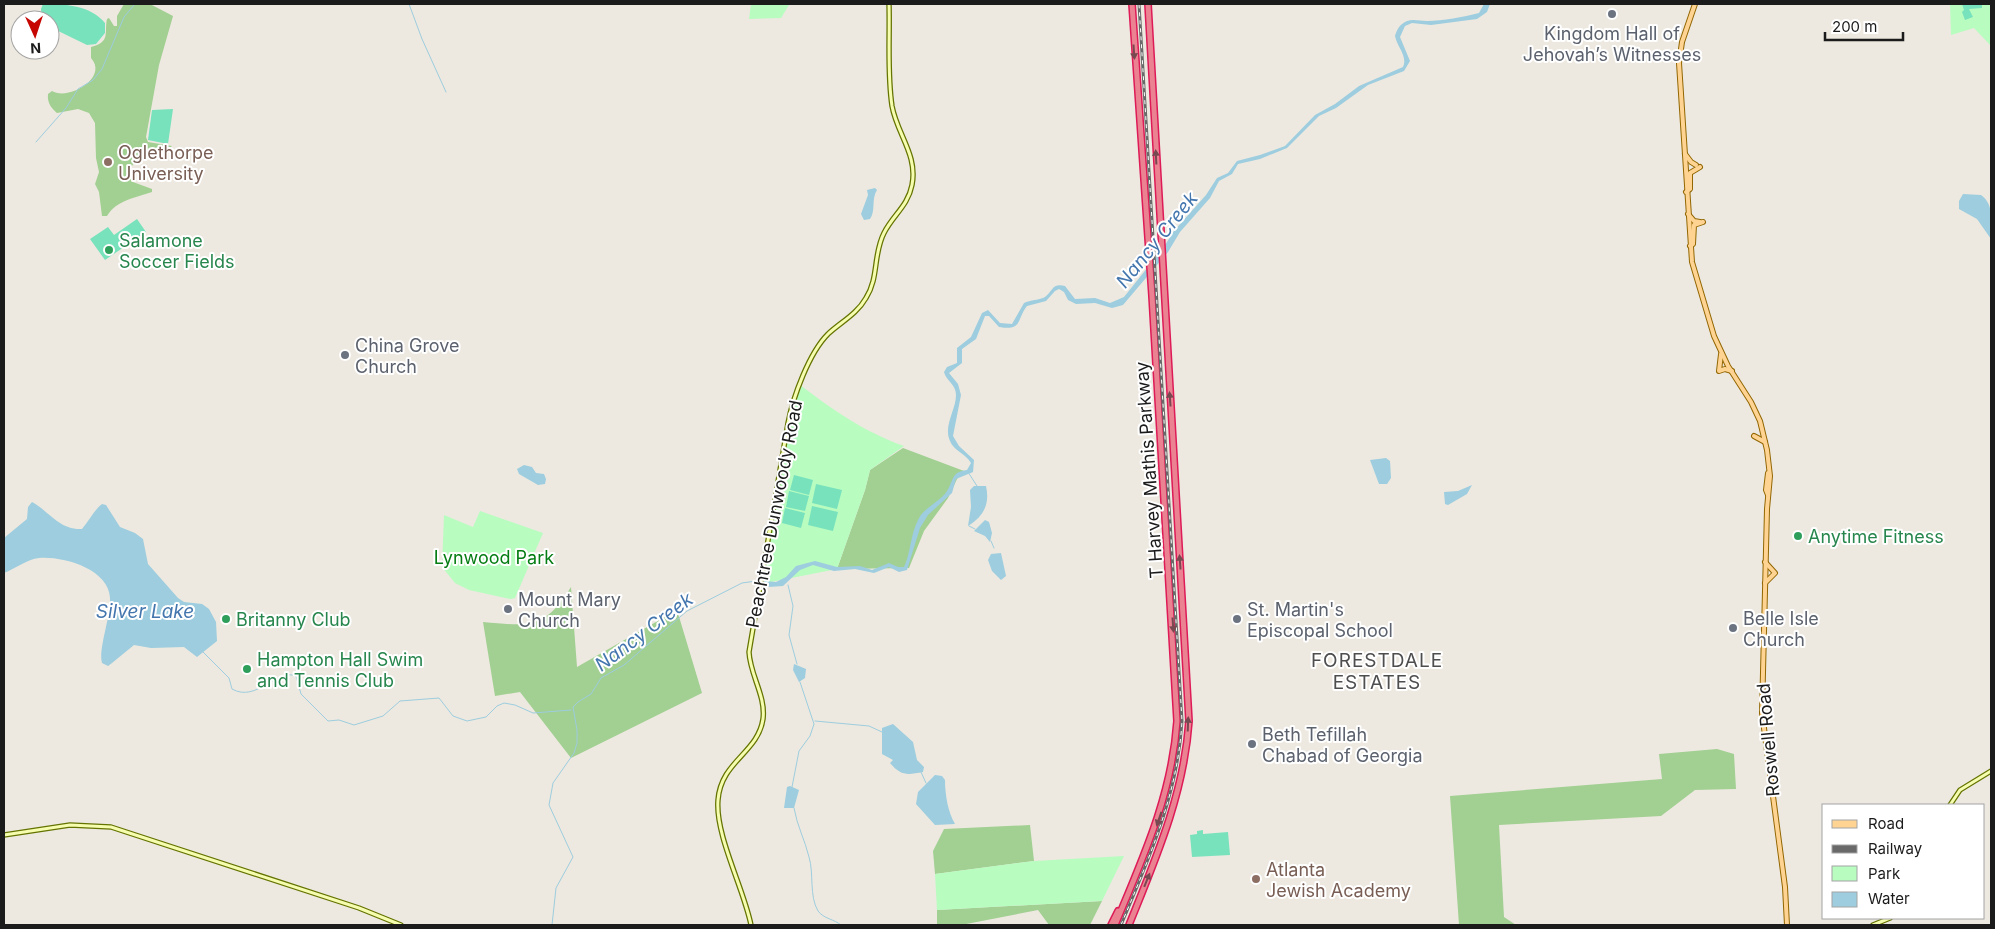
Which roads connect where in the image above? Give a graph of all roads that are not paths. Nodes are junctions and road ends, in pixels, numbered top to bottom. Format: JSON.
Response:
{"nodes":[{"id":1,"x":889,"y":4,"type":"edge"},
{"id":2,"x":1132,"y":4,"type":"edge"},
{"id":3,"x":1148,"y":4,"type":"edge"},
{"id":4,"x":1696,"y":4,"type":"edge"},
{"id":5,"x":1684,"y":152,"type":"junction"},
{"id":6,"x":1686,"y":192,"type":"junction"},
{"id":7,"x":1688,"y":213,"type":"junction"},
{"id":8,"x":1690,"y":246,"type":"junction"},
{"id":9,"x":1720,"y":352,"type":"junction"},
{"id":10,"x":1732,"y":372,"type":"junction"},
{"id":11,"x":1754,"y":436,"type":"dead end"},
{"id":12,"x":1766,"y":442,"type":"junction"},
{"id":13,"x":1765,"y":562,"type":"junction"},
{"id":14,"x":1765,"y":583,"type":"junction"},
{"id":15,"x":1991,"y":771,"type":"edge"},
{"id":16,"x":1951,"y":804,"type":"edge"},
{"id":17,"x":4,"y":835,"type":"edge"},
{"id":18,"x":1143,"y":859,"type":"junction"},
{"id":19,"x":1888,"y":919,"type":"edge"},
{"id":20,"x":402,"y":925,"type":"edge"},
{"id":21,"x":750,"y":925,"type":"edge"},
{"id":22,"x":1111,"y":925,"type":"edge"},
{"id":23,"x":1115,"y":925,"type":"edge"},
{"id":24,"x":1129,"y":925,"type":"edge"},
{"id":25,"x":1787,"y":925,"type":"edge"},
{"id":26,"x":1873,"y":925,"type":"edge"}],
"edges":[{"from":1,"to":21,"type":"main road","name":"Peachtree Dunwoody Road"},
{"from":2,"to":18,"type":"highway","name":"T Harvey Mathis Parkway","one_way":true},
{"from":24,"to":3,"type":"highway","name":"T Harvey Mathis Parkway","one_way":true},
{"from":4,"to":5,"type":"main road"},
{"from":5,"to":6,"type":"main road"},
{"from":5,"to":6,"type":"main road"},
{"from":6,"to":7,"type":"main road"},
{"from":7,"to":8,"type":"main road"},
{"from":7,"to":8,"type":"main road"},
{"from":8,"to":9,"type":"main road"},
{"from":9,"to":10,"type":"main road"},
{"from":9,"to":10,"type":"main road"},
{"from":10,"to":12,"type":"main road","name":"Roswell Road"},
{"from":11,"to":12,"type":"main road"},
{"from":12,"to":13,"type":"main road","name":"Roswell Road"},
{"from":13,"to":14,"type":"main road","name":"Roswell Road"},
{"from":13,"to":14,"type":"main road"},
{"from":14,"to":25,"type":"main road","name":"Roswell Road"},
{"from":15,"to":16,"type":"main road"},
{"from":17,"to":20,"type":"main road"},
{"from":18,"to":22,"type":"highway"},
{"from":18,"to":23,"type":"highway","name":"T Harvey Mathis Parkway"},
{"from":19,"to":26,"type":"main road"}]}
